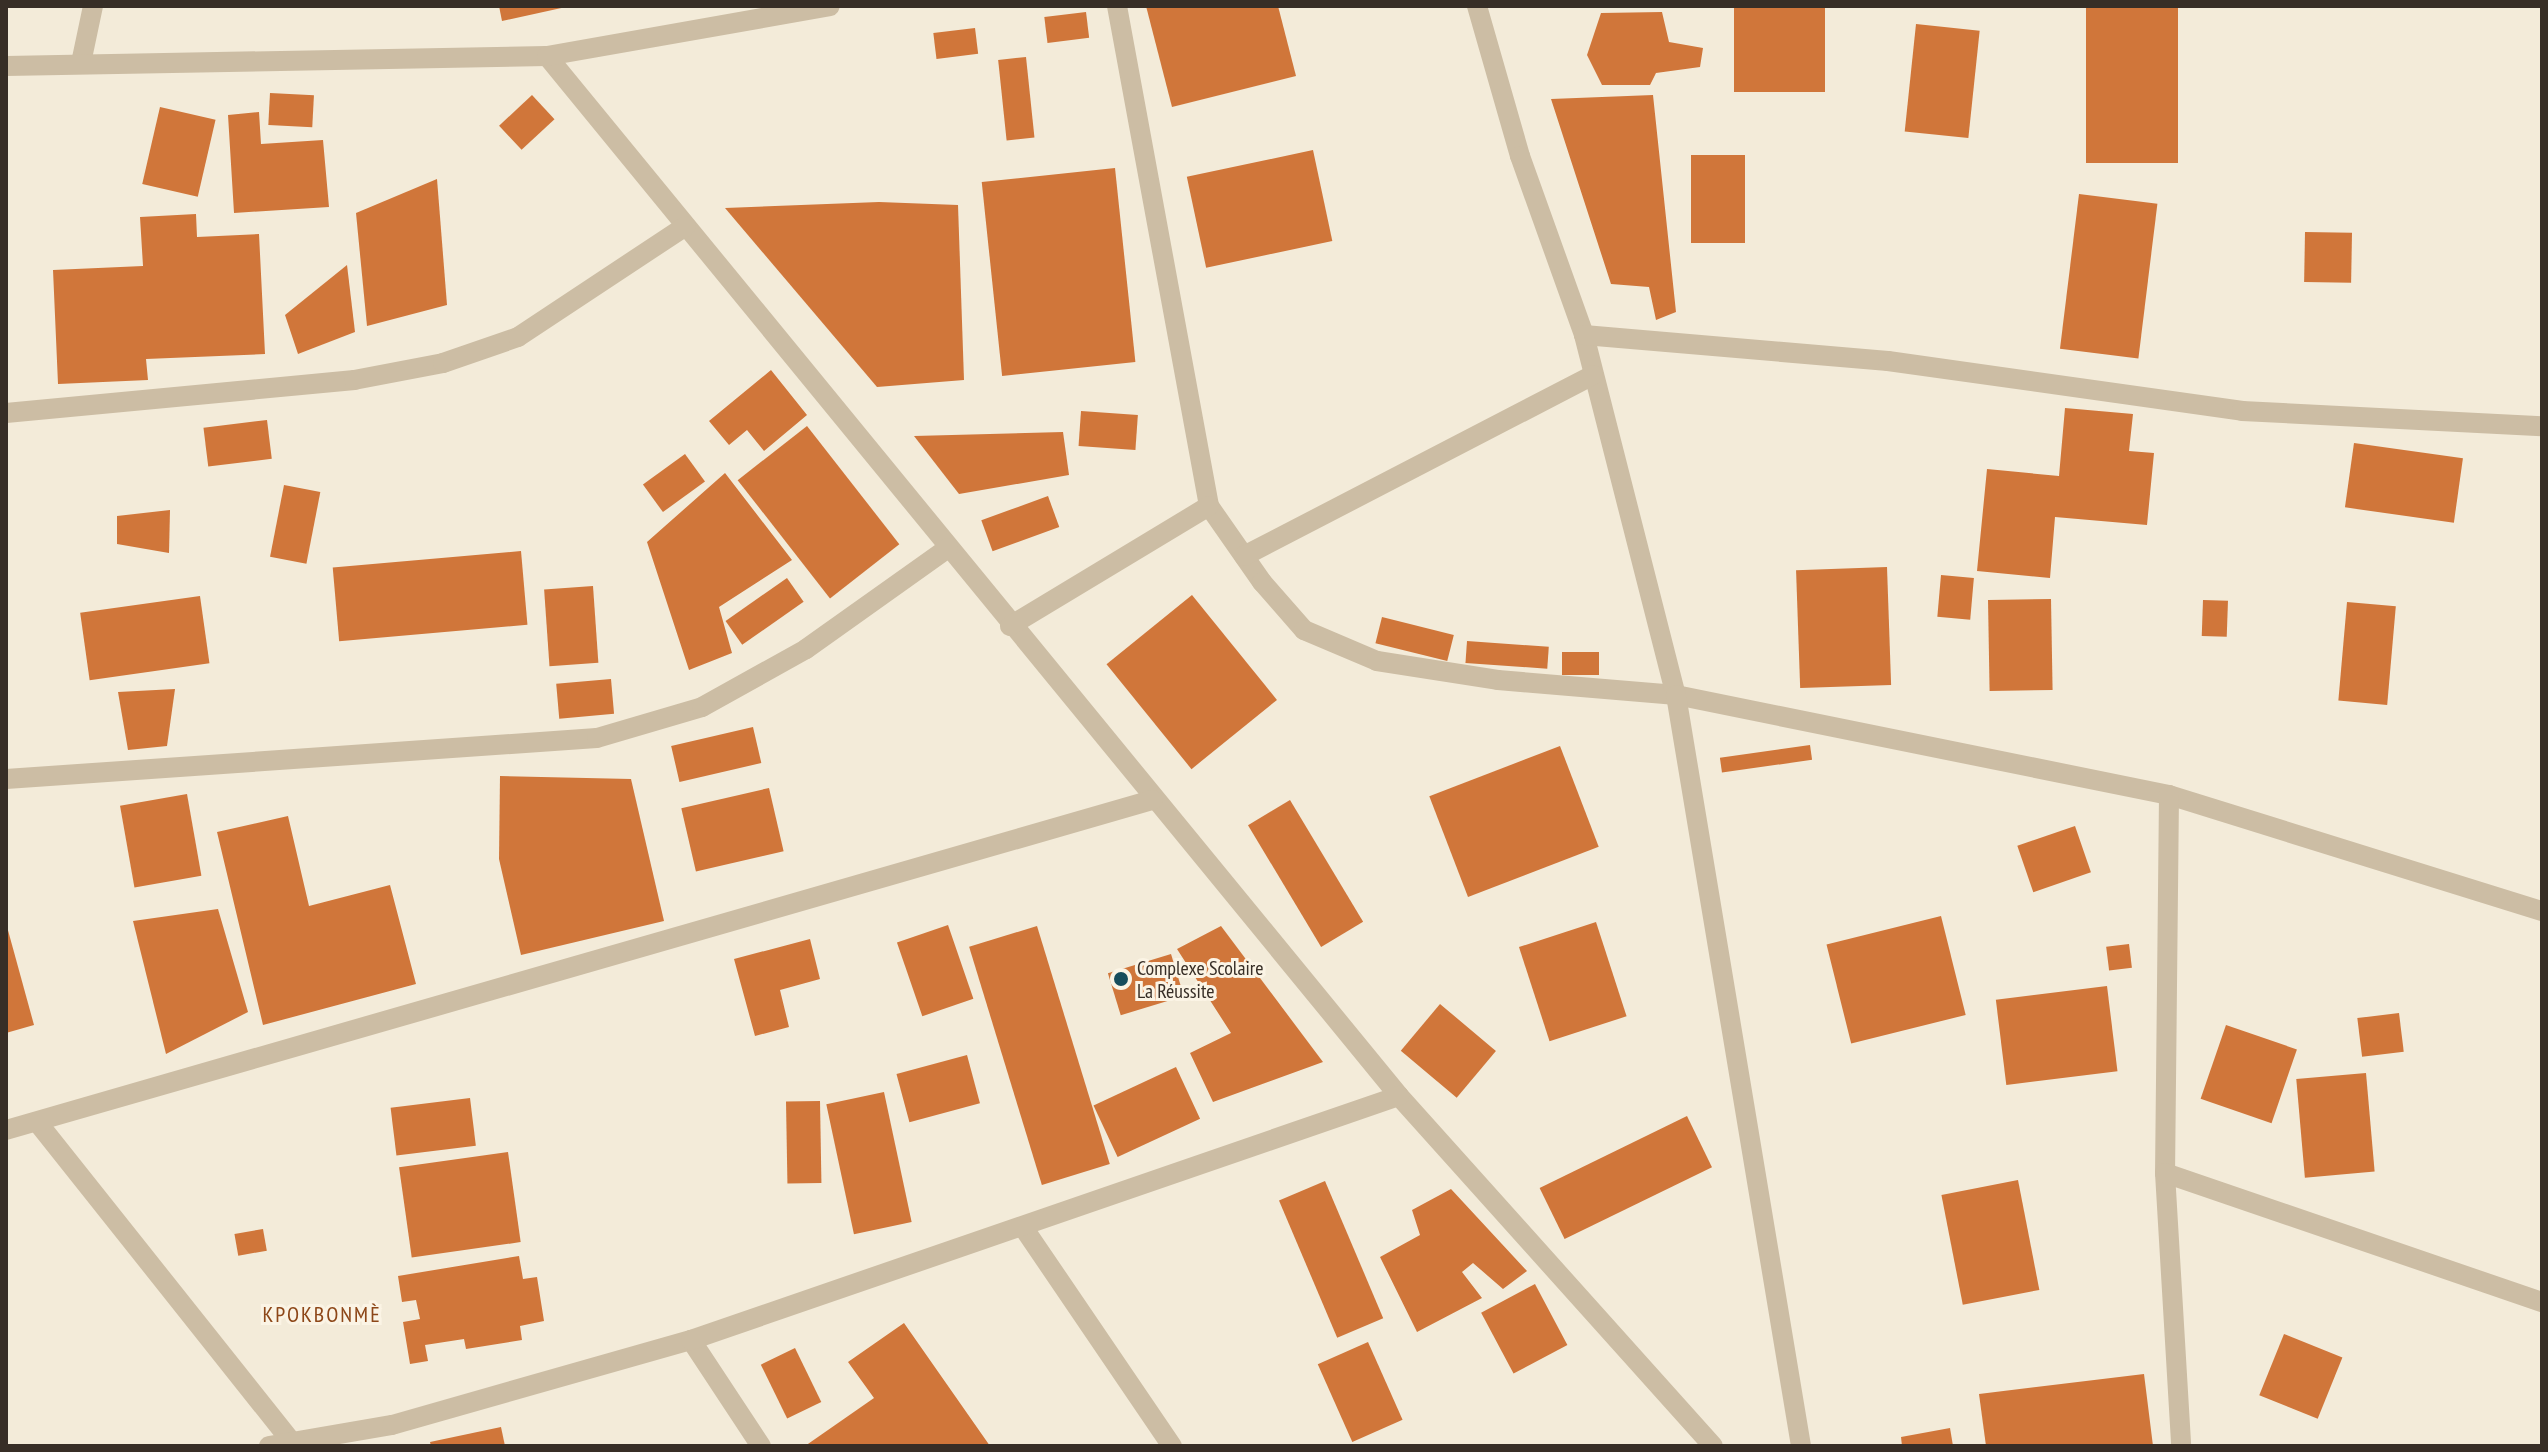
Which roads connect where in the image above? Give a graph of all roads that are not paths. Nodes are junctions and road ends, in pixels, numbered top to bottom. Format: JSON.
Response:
{"nodes":[{"id":1,"x":93,"y":6,"type":"edge"},
{"id":2,"x":830,"y":6,"type":"edge"},
{"id":3,"x":1117,"y":6,"type":"edge"},
{"id":4,"x":1477,"y":6,"type":"edge"},
{"id":5,"x":547,"y":56,"type":"junction"},
{"id":6,"x":81,"y":63,"type":"junction"},
{"id":7,"x":6,"y":66,"type":"edge"},
{"id":8,"x":686,"y":226,"type":"junction"},
{"id":9,"x":1584,"y":335,"type":"junction"},
{"id":10,"x":1593,"y":375,"type":"junction"},
{"id":11,"x":6,"y":413,"type":"edge"},
{"id":12,"x":2542,"y":426,"type":"edge"},
{"id":13,"x":1209,"y":506,"type":"junction"},
{"id":14,"x":948,"y":548,"type":"junction"},
{"id":15,"x":1244,"y":556,"type":"junction"},
{"id":16,"x":1010,"y":626,"type":"junction"},
{"id":17,"x":1676,"y":695,"type":"junction"},
{"id":18,"x":6,"y":779,"type":"edge"},
{"id":19,"x":2169,"y":795,"type":"junction"},
{"id":20,"x":1152,"y":800,"type":"junction"},
{"id":21,"x":2542,"y":911,"type":"edge"},
{"id":22,"x":1399,"y":1096,"type":"junction"},
{"id":23,"x":38,"y":1123,"type":"junction"},
{"id":24,"x":6,"y":1130,"type":"edge"},
{"id":25,"x":2165,"y":1173,"type":"junction"},
{"id":26,"x":1023,"y":1227,"type":"junction"},
{"id":27,"x":2542,"y":1302,"type":"edge"},
{"id":28,"x":691,"y":1340,"type":"junction"},
{"id":29,"x":293,"y":1443,"type":"edge"},
{"id":30,"x":269,"y":1446,"type":"edge"},
{"id":31,"x":761,"y":1446,"type":"edge"},
{"id":32,"x":1172,"y":1446,"type":"edge"},
{"id":33,"x":1713,"y":1446,"type":"edge"},
{"id":34,"x":1801,"y":1446,"type":"edge"},
{"id":35,"x":2181,"y":1446,"type":"edge"}],
"edges":[{"from":1,"to":6,"type":"street"},
{"from":2,"to":5,"type":"street"},
{"from":3,"to":13,"type":"street"},
{"from":4,"to":9,"type":"street"},
{"from":5,"to":6,"type":"street"},
{"from":5,"to":8,"type":"street"},
{"from":6,"to":7,"type":"street"},
{"from":8,"to":11,"type":"street"},
{"from":8,"to":14,"type":"street"},
{"from":9,"to":10,"type":"street"},
{"from":9,"to":12,"type":"street"},
{"from":10,"to":15,"type":"street"},
{"from":10,"to":17,"type":"street"},
{"from":13,"to":15,"type":"street"},
{"from":13,"to":16,"type":"street"},
{"from":14,"to":16,"type":"street"},
{"from":14,"to":18,"type":"street"},
{"from":15,"to":17,"type":"street"},
{"from":16,"to":20,"type":"street"},
{"from":17,"to":19,"type":"street"},
{"from":17,"to":34,"type":"street"},
{"from":19,"to":21,"type":"street"},
{"from":19,"to":25,"type":"street"},
{"from":20,"to":22,"type":"street"},
{"from":20,"to":23,"type":"street"},
{"from":22,"to":26,"type":"street"},
{"from":22,"to":33,"type":"street"},
{"from":23,"to":24,"type":"street"},
{"from":23,"to":29,"type":"street"},
{"from":25,"to":27,"type":"street"},
{"from":25,"to":35,"type":"street"},
{"from":26,"to":28,"type":"street"},
{"from":26,"to":32,"type":"street"},
{"from":28,"to":29,"type":"street"},
{"from":28,"to":31,"type":"street"},
{"from":29,"to":30,"type":"street"}]}
